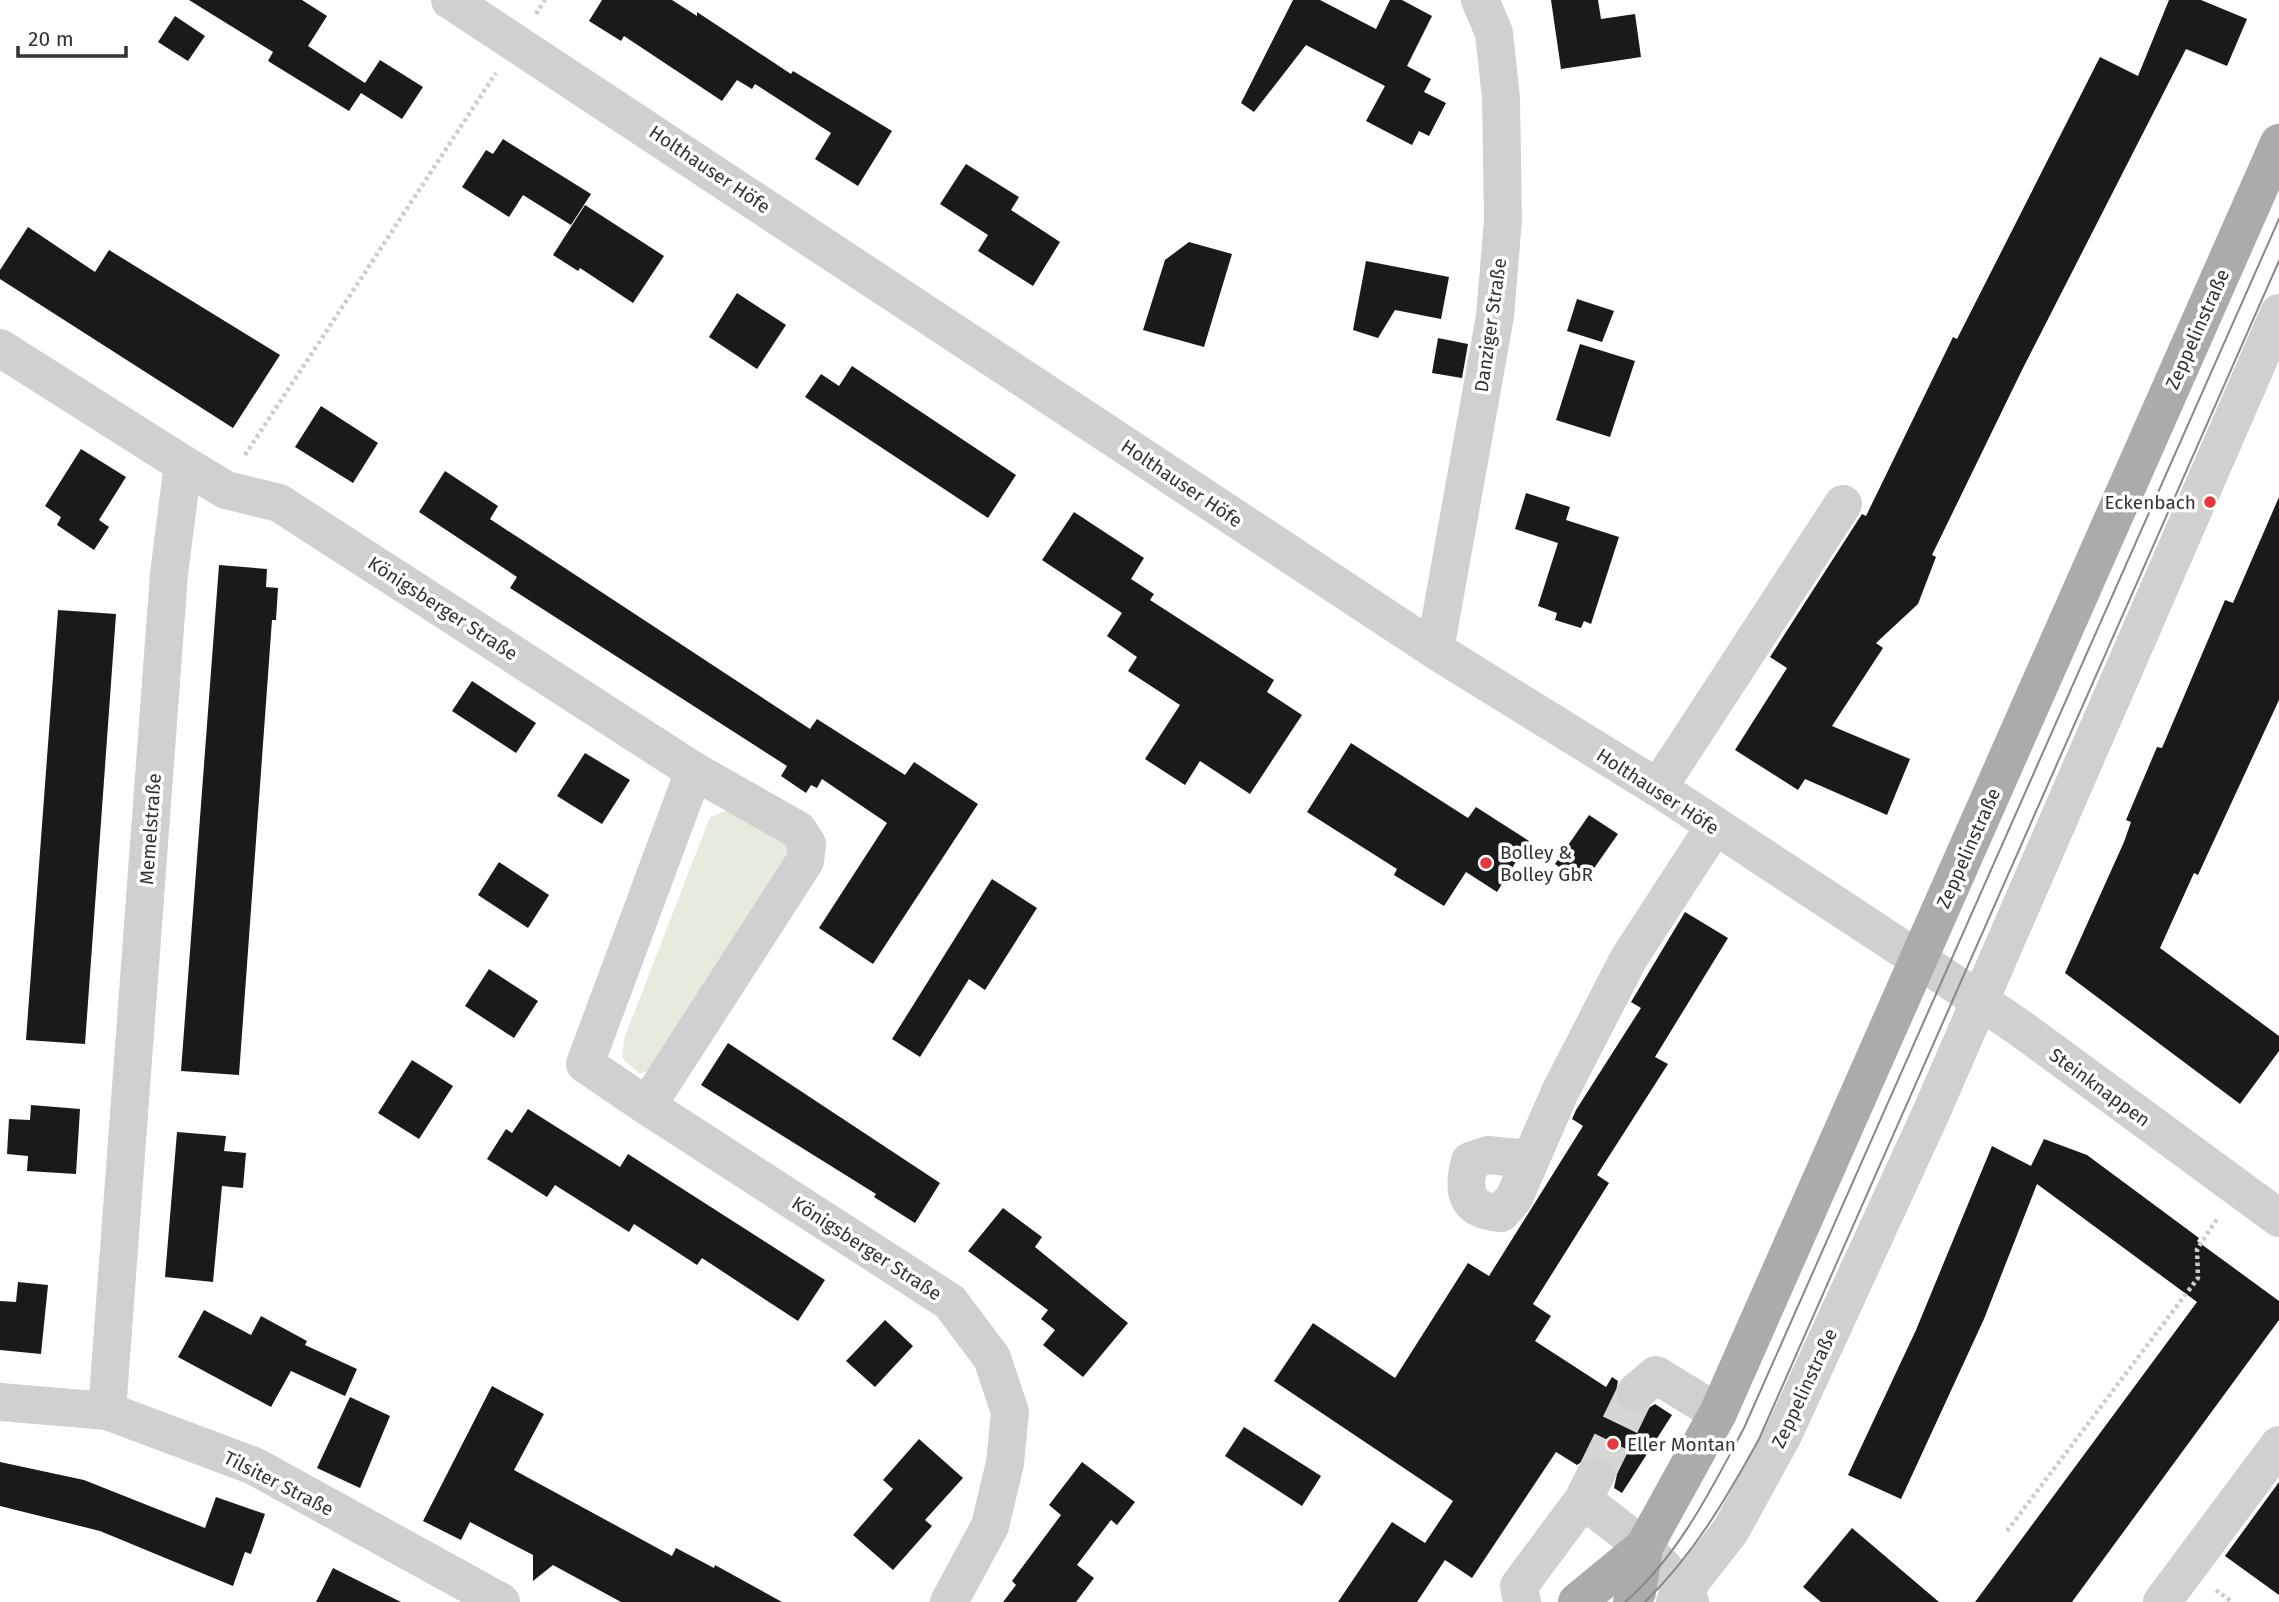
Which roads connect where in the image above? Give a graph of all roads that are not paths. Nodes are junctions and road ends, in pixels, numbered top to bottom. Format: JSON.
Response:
{"nodes":[{"id":1,"x":450,"y":0,"type":"edge"},
{"id":2,"x":1480,"y":0,"type":"edge"},
{"id":3,"x":2279,"y":143,"type":"edge"},
{"id":4,"x":2279,"y":313,"type":"edge"},
{"id":5,"x":0,"y":348,"type":"edge"},
{"id":6,"x":183,"y":464,"type":"junction"},
{"id":7,"x":1843,"y":504,"type":"dead end"},
{"id":8,"x":1435,"y":650,"type":"junction"},
{"id":9,"x":694,"y":771,"type":"junction"},
{"id":10,"x":1658,"y":788,"type":"junction"},
{"id":11,"x":1714,"y":827,"type":"junction"},
{"id":12,"x":1918,"y":959,"type":"junction"},
{"id":13,"x":1979,"y":1000,"type":"junction"},
{"id":14,"x":647,"y":1106,"type":"junction"},
{"id":15,"x":1531,"y":1159,"type":"dead end"},
{"id":16,"x":2276,"y":1206,"type":"edge"},
{"id":17,"x":1636,"y":1392,"type":"tunnel mouth"},
{"id":18,"x":0,"y":1402,"type":"edge"},
{"id":19,"x":107,"y":1410,"type":"junction"},
{"id":20,"x":1718,"y":1413,"type":"junction"},
{"id":21,"x":2279,"y":1445,"type":"edge"},
{"id":22,"x":1644,"y":1546,"type":"junction"},
{"id":23,"x":1683,"y":1599,"type":"edge"},
{"id":24,"x":501,"y":1602,"type":"edge"},
{"id":25,"x":949,"y":1602,"type":"edge"},
{"id":26,"x":1522,"y":1602,"type":"edge"},
{"id":27,"x":1577,"y":1602,"type":"edge"},
{"id":28,"x":1632,"y":1602,"type":"edge"},
{"id":29,"x":2162,"y":1602,"type":"edge"}],
"edges":[{"from":1,"to":8,"type":"street","name":"Holthauser Höfe"},
{"from":2,"to":8,"type":"street","name":"Danziger Straße"},
{"from":3,"to":12,"type":"main road","name":"Zeppelinstraße"},
{"from":4,"to":13,"type":"street","name":"Zeppelinstraße"},
{"from":5,"to":6,"type":"street"},
{"from":6,"to":9,"type":"street","name":"Königsberger Straße"},
{"from":6,"to":19,"type":"street","name":"Memelstraße"},
{"from":7,"to":10,"type":"street"},
{"from":8,"to":10,"type":"street","name":"Holthauser Höfe"},
{"from":9,"to":14,"type":"street","name":"Königsberger Straße"},
{"from":9,"to":14,"type":"street","name":"Königsberger Straße"},
{"from":10,"to":11,"type":"street","name":"Holthauser Höfe"},
{"from":11,"to":12,"type":"street","name":"Holthauser Höfe"},
{"from":11,"to":15,"type":"street"},
{"from":12,"to":13,"type":"street","name":"Steinknappen"},
{"from":12,"to":20,"type":"main road","name":"Zeppelinstraße"},
{"from":13,"to":16,"type":"street","name":"Steinknappen"},
{"from":13,"to":23,"type":"street","name":"Zeppelinstraße"},
{"from":14,"to":25,"type":"street","name":"Königsberger Straße"},
{"from":17,"to":20,"type":"street"},
{"from":18,"to":19,"type":"street","name":"Tilsiter Straße"},
{"from":19,"to":24,"type":"street","name":"Tilsiter Straße"},
{"from":20,"to":22,"type":"main road","name":"Zeppelinstraße"},
{"from":21,"to":29,"type":"street"},
{"from":22,"to":23,"type":"street"},
{"from":22,"to":26,"type":"street"},
{"from":22,"to":27,"type":"main road","name":"Zeppelinstraße"},
{"from":22,"to":28,"type":"main road","name":"Zeppelinstraße"}]}
